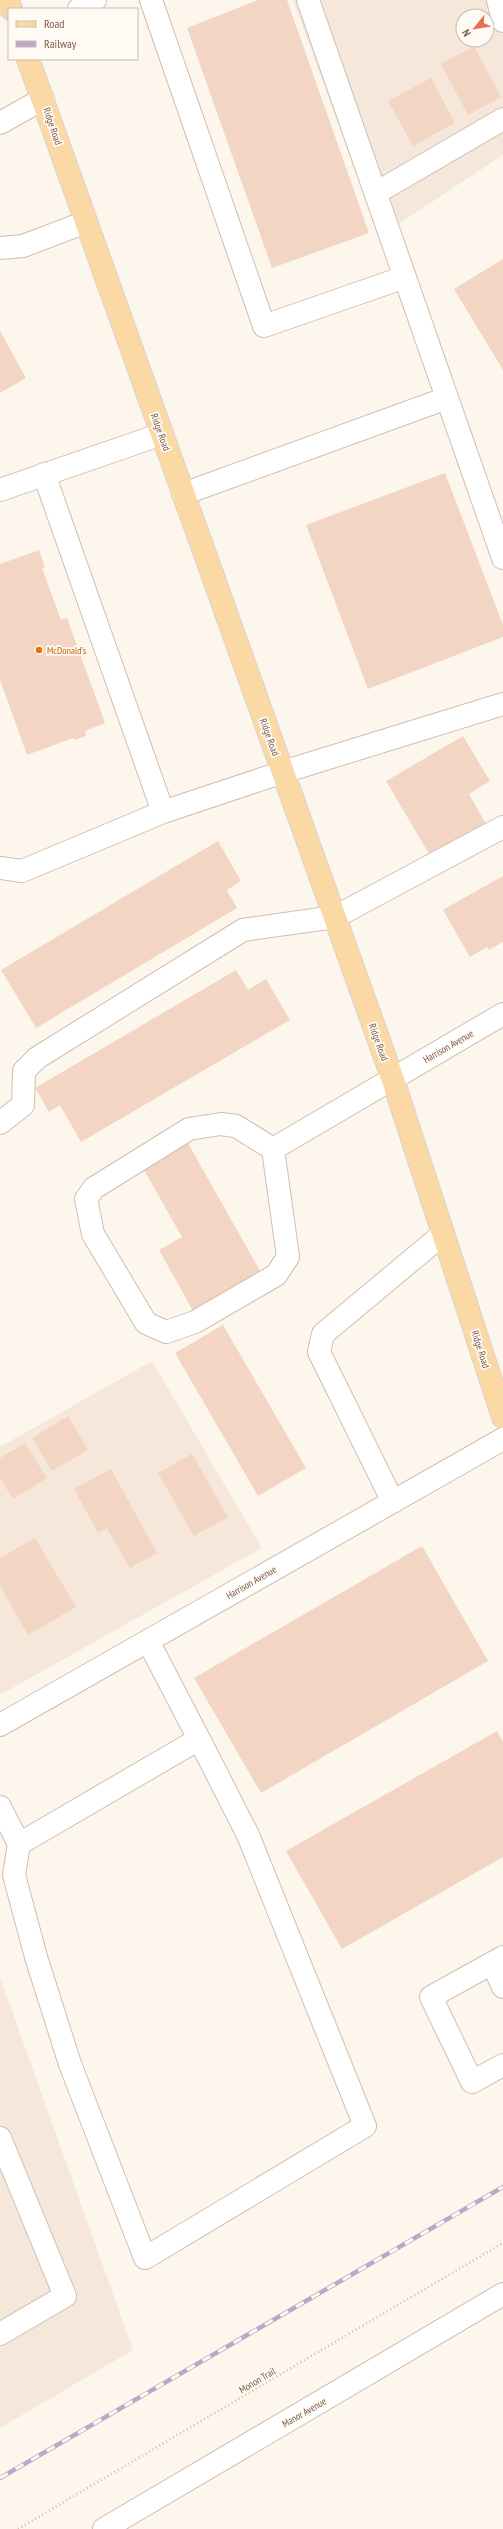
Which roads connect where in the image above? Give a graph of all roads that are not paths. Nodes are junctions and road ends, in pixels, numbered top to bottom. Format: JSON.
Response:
{"nodes":[{"id":1,"x":95,"y":0,"type":"edge"},
{"id":2,"x":151,"y":0,"type":"edge"},
{"id":3,"x":308,"y":0,"type":"edge"},
{"id":4,"x":498,"y":0,"type":"edge"},
{"id":5,"x":80,"y":8,"type":"edge"},
{"id":6,"x":503,"y":22,"type":"edge"},
{"id":7,"x":28,"y":60,"type":"edge"},
{"id":8,"x":43,"y":99,"type":"junction"},
{"id":9,"x":503,"y":119,"type":"edge"},
{"id":10,"x":0,"y":122,"type":"edge"},
{"id":11,"x":376,"y":193,"type":"junction"},
{"id":12,"x":86,"y":222,"type":"junction"},
{"id":13,"x":0,"y":248,"type":"edge"},
{"id":14,"x":405,"y":277,"type":"junction"},
{"id":15,"x":447,"y":398,"type":"junction"},
{"id":16,"x":162,"y":434,"type":"junction"},
{"id":17,"x":44,"y":474,"type":"junction"},
{"id":18,"x":0,"y":490,"type":"edge"},
{"id":19,"x":183,"y":494,"type":"junction"},
{"id":20,"x":503,"y":558,"type":"edge"},
{"id":21,"x":503,"y":704,"type":"edge"},
{"id":22,"x":283,"y":772,"type":"junction"},
{"id":23,"x":163,"y":812,"type":"junction"},
{"id":24,"x":503,"y":827,"type":"edge"},
{"id":25,"x":0,"y":868,"type":"edge"},
{"id":26,"x":335,"y":917,"type":"junction"},
{"id":27,"x":503,"y":1014,"type":"edge"},
{"id":28,"x":392,"y":1078,"type":"junction"},
{"id":29,"x":0,"y":1123,"type":"edge"},
{"id":30,"x":273,"y":1148,"type":"junction"},
{"id":31,"x":443,"y":1234,"type":"junction"},
{"id":32,"x":503,"y":1417,"type":"edge"},
{"id":33,"x":503,"y":1439,"type":"edge"},
{"id":34,"x":393,"y":1502,"type":"junction"},
{"id":35,"x":148,"y":1640,"type":"junction"},
{"id":36,"x":0,"y":1725,"type":"edge"},
{"id":37,"x":199,"y":1740,"type":"junction"},
{"id":38,"x":0,"y":1807,"type":"edge"},
{"id":39,"x":19,"y":1844,"type":"junction"},
{"id":40,"x":497,"y":1960,"type":"edge"},
{"id":41,"x":503,"y":1987,"type":"edge"},
{"id":42,"x":503,"y":2064,"type":"edge"},
{"id":43,"x":0,"y":2138,"type":"edge"},
{"id":44,"x":503,"y":2294,"type":"edge"},
{"id":45,"x":0,"y":2334,"type":"edge"},
{"id":46,"x":104,"y":2529,"type":"edge"}],
"edges":[{"from":1,"to":5,"type":"street"},
{"from":2,"to":14,"type":"street"},
{"from":3,"to":11,"type":"street"},
{"from":4,"to":6,"type":"street"},
{"from":7,"to":8,"type":"main road","name":"Ridge Road"},
{"from":8,"to":10,"type":"street"},
{"from":8,"to":12,"type":"main road","name":"Ridge Road"},
{"from":9,"to":11,"type":"street"},
{"from":11,"to":14,"type":"street"},
{"from":12,"to":13,"type":"street"},
{"from":12,"to":16,"type":"main road","name":"Ridge Road"},
{"from":14,"to":15,"type":"street"},
{"from":15,"to":19,"type":"street"},
{"from":15,"to":20,"type":"street"},
{"from":16,"to":17,"type":"street"},
{"from":16,"to":19,"type":"main road","name":"Ridge Road"},
{"from":17,"to":18,"type":"street"},
{"from":17,"to":23,"type":"street"},
{"from":19,"to":22,"type":"main road","name":"Ridge Road"},
{"from":21,"to":22,"type":"street"},
{"from":22,"to":23,"type":"street"},
{"from":22,"to":26,"type":"main road","name":"Ridge Road"},
{"from":23,"to":25,"type":"street"},
{"from":24,"to":26,"type":"street"},
{"from":26,"to":28,"type":"main road","name":"Ridge Road"},
{"from":26,"to":29,"type":"street"},
{"from":27,"to":28,"type":"street","name":"Harrison Avenue"},
{"from":28,"to":30,"type":"street","name":"Harrison Avenue"},
{"from":28,"to":31,"type":"main road","name":"Ridge Road"},
{"from":30,"to":30,"type":"street"},
{"from":31,"to":32,"type":"main road","name":"Ridge Road"},
{"from":31,"to":34,"type":"street"},
{"from":33,"to":34,"type":"street","name":"Harrison Avenue"},
{"from":34,"to":35,"type":"street","name":"Harrison Avenue"},
{"from":35,"to":36,"type":"street","name":"Harrison Avenue"},
{"from":35,"to":37,"type":"street"},
{"from":37,"to":39,"type":"street"},
{"from":37,"to":39,"type":"street"},
{"from":38,"to":39,"type":"street"},
{"from":40,"to":41,"type":"street"},
{"from":40,"to":42,"type":"street"},
{"from":43,"to":45,"type":"street"},
{"from":44,"to":46,"type":"street","name":"Manor Avenue"}]}
